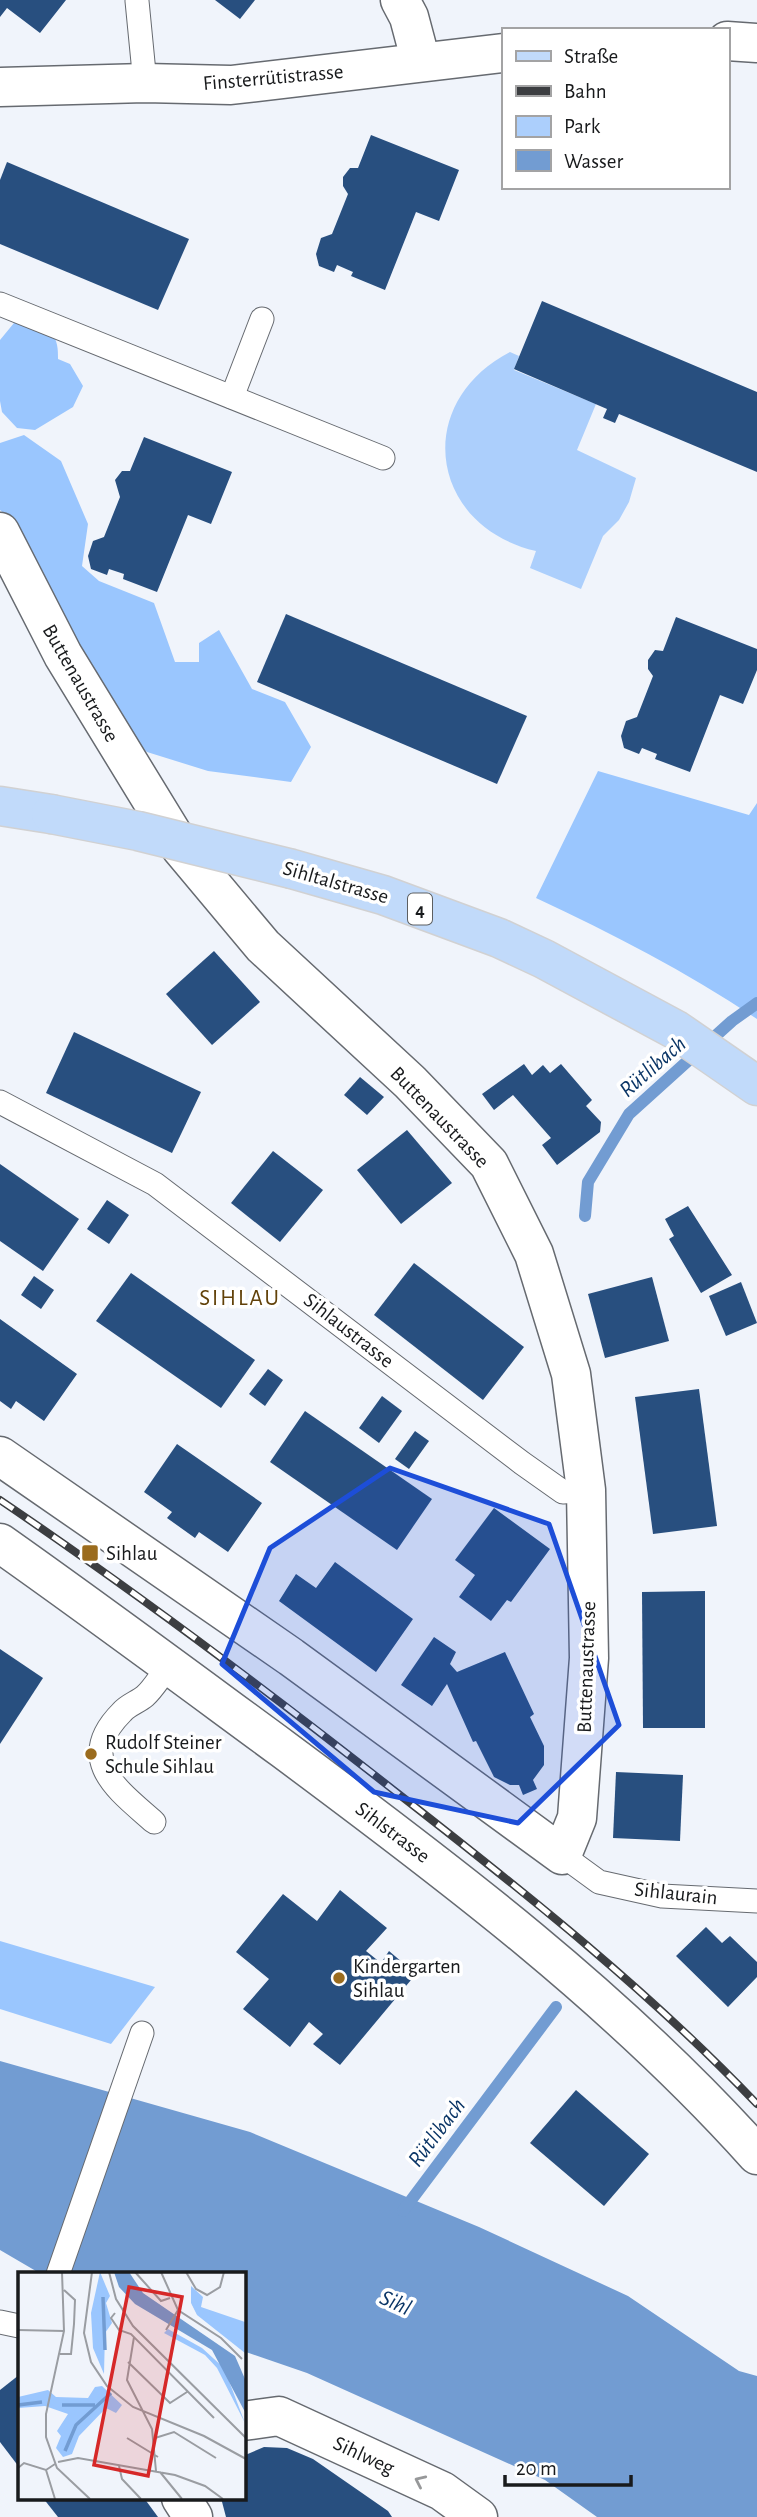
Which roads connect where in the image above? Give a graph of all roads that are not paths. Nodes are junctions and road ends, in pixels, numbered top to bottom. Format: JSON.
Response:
{"nodes":[{"id":1,"x":400,"y":0,"type":"edge"},
{"id":2,"x":137,"y":1,"type":"edge"},
{"id":3,"x":729,"y":41,"type":"edge"},
{"id":4,"x":757,"y":43,"type":"edge"},
{"id":5,"x":502,"y":53,"type":"edge"},
{"id":6,"x":421,"y":62,"type":"junction"},
{"id":7,"x":145,"y":83,"type":"junction"},
{"id":8,"x":0,"y":87,"type":"edge"},
{"id":9,"x":0,"y":304,"type":"edge"},
{"id":10,"x":262,"y":319,"type":"dead end"},
{"id":11,"x":232,"y":397,"type":"junction"},
{"id":12,"x":383,"y":458,"type":"dead end"},
{"id":13,"x":0,"y":535,"type":"edge"},
{"id":14,"x":0,"y":806,"type":"edge"},
{"id":15,"x":757,"y":1086,"type":"edge"},
{"id":16,"x":0,"y":1102,"type":"edge"},
{"id":17,"x":0,"y":1456,"type":"edge"},
{"id":18,"x":586,"y":1490,"type":"junction"},
{"id":19,"x":0,"y":1543,"type":"edge"},
{"id":20,"x":169,"y":1666,"type":"junction"},
{"id":21,"x":154,"y":1822,"type":"dead end"},
{"id":22,"x":562,"y":1855,"type":"junction"},
{"id":23,"x":757,"y":1901,"type":"edge"},
{"id":24,"x":142,"y":2033,"type":"dead end"},
{"id":25,"x":757,"y":2155,"type":"edge"},
{"id":26,"x":59,"y":2272,"type":"edge"},
{"id":27,"x":0,"y":2322,"type":"edge"},
{"id":28,"x":18,"y":2326,"type":"edge"},
{"id":29,"x":245,"y":2421,"type":"edge"},
{"id":30,"x":182,"y":2500,"type":"edge"},
{"id":31,"x":193,"y":2517,"type":"edge"},
{"id":32,"x":478,"y":2517,"type":"edge"}],
"edges":[{"from":1,"to":6,"type":"street"},
{"from":2,"to":7,"type":"lane"},
{"from":3,"to":4,"type":"street"},
{"from":5,"to":6,"type":"street","name":"Finsterrütistrasse"},
{"from":6,"to":7,"type":"street","name":"Finsterrütistrasse"},
{"from":7,"to":8,"type":"street","name":"Finsterrütistrasse"},
{"from":9,"to":11,"type":"lane"},
{"from":10,"to":11,"type":"lane"},
{"from":11,"to":12,"type":"lane"},
{"from":13,"to":18,"type":"street","name":"Buttenaustrasse"},
{"from":14,"to":15,"type":"main road","name":"Sihltalstrasse","number":"4","bridge":true},
{"from":16,"to":18,"type":"lane","name":"Sihlaustrasse"},
{"from":17,"to":22,"type":"street"},
{"from":18,"to":22,"type":"street","name":"Buttenaustrasse"},
{"from":19,"to":20,"type":"street","name":"Sihlstrasse"},
{"from":20,"to":21,"type":"lane"},
{"from":20,"to":25,"type":"street","name":"Sihlstrasse"},
{"from":22,"to":23,"type":"lane","name":"Sihlaurain"},
{"from":24,"to":26,"type":"lane"},
{"from":27,"to":28,"type":"lane"},
{"from":32,"to":29,"type":"street","name":"Sihlweg","one_way":true},
{"from":30,"to":31,"type":"street"}]}
